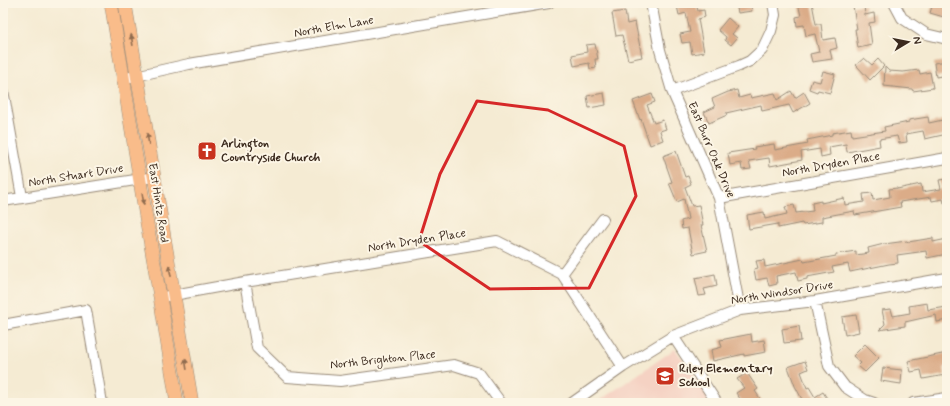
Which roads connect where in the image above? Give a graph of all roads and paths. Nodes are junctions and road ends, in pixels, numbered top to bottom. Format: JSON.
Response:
{"nodes":[{"id":1,"x":111,"y":3,"type":"edge"},
{"id":2,"x":125,"y":3,"type":"edge"},
{"id":3,"x":549,"y":3,"type":"edge"},
{"id":4,"x":651,"y":3,"type":"edge"},
{"id":5,"x":773,"y":3,"type":"edge"},
{"id":6,"x":894,"y":3,"type":"edge"},
{"id":7,"x":947,"y":39,"type":"edge"},
{"id":8,"x":137,"y":75,"type":"junction"},
{"id":9,"x":123,"y":78,"type":"junction"},
{"id":10,"x":3,"y":90,"type":"edge"},
{"id":11,"x":672,"y":91,"type":"junction"},
{"id":12,"x":947,"y":158,"type":"edge"},
{"id":13,"x":154,"y":177,"type":"junction"},
{"id":14,"x":139,"y":179,"type":"junction"},
{"id":15,"x":22,"y":198,"type":"junction"},
{"id":16,"x":719,"y":198,"type":"junction"},
{"id":17,"x":3,"y":201,"type":"edge"},
{"id":18,"x":603,"y":219,"type":"dead end"},
{"id":19,"x":562,"y":274,"type":"junction"},
{"id":20,"x":947,"y":278,"type":"edge"},
{"id":21,"x":245,"y":282,"type":"junction"},
{"id":22,"x":174,"y":294,"type":"junction"},
{"id":23,"x":160,"y":297,"type":"junction"},
{"id":24,"x":815,"y":301,"type":"junction"},
{"id":25,"x":740,"y":310,"type":"junction"},
{"id":26,"x":3,"y":325,"type":"edge"},
{"id":27,"x":673,"y":336,"type":"junction"},
{"id":28,"x":623,"y":368,"type":"junction"},
{"id":29,"x":947,"y":398,"type":"edge"},
{"id":30,"x":102,"y":403,"type":"edge"},
{"id":31,"x":177,"y":403,"type":"edge"},
{"id":32,"x":192,"y":403,"type":"edge"},
{"id":33,"x":502,"y":403,"type":"edge"},
{"id":34,"x":572,"y":403,"type":"edge"},
{"id":35,"x":717,"y":403,"type":"edge"},
{"id":36,"x":874,"y":403,"type":"edge"},
{"id":37,"x":912,"y":403,"type":"edge"}],
"edges":[{"from":1,"to":9,"type":"main road","name":"East Hintz Road"},
{"from":8,"to":2,"type":"main road","name":"East Hintz Road","one_way":true},
{"from":3,"to":8,"type":"street","name":"North Elm Lane"},
{"from":4,"to":11,"type":"street","name":"East Burr Oak Drive"},
{"from":5,"to":11,"type":"street"},
{"from":6,"to":7,"type":"street"},
{"from":8,"to":9,"type":"street","name":"North Elm Lane"},
{"from":13,"to":8,"type":"main road","name":"East Hintz Road","one_way":true},
{"from":9,"to":14,"type":"main road","name":"East Hintz Road"},
{"from":10,"to":15,"type":"street"},
{"from":11,"to":16,"type":"street","name":"East Burr Oak Drive"},
{"from":12,"to":16,"type":"street","name":"North Dryden Place"},
{"from":13,"to":14,"type":"street","name":"North Stuart Drive"},
{"from":22,"to":13,"type":"main road","name":"East Hintz Road","one_way":true},
{"from":14,"to":15,"type":"street","name":"North Stuart Drive"},
{"from":14,"to":23,"type":"main road","name":"East Hintz Road","one_way":true},
{"from":15,"to":17,"type":"street","name":"North Stuart Drive"},
{"from":16,"to":25,"type":"street","name":"East Burr Oak Drive"},
{"from":18,"to":19,"type":"street"},
{"from":19,"to":21,"type":"street","name":"North Dryden Place"},
{"from":19,"to":28,"type":"street"},
{"from":20,"to":24,"type":"street","name":"North Windsor Drive"},
{"from":21,"to":22,"type":"street","name":"North Dryden Place"},
{"from":21,"to":33,"type":"street","name":"North Brighton Place"},
{"from":22,"to":23,"type":"street","name":"North Dryden Place"},
{"from":32,"to":22,"type":"main road","name":"East Hintz Road","one_way":true},
{"from":23,"to":31,"type":"main road","name":"East Hintz Road"},
{"from":24,"to":25,"type":"street","name":"North Windsor Drive"},
{"from":24,"to":36,"type":"street"},
{"from":25,"to":27,"type":"street","name":"North Windsor Drive"},
{"from":26,"to":30,"type":"street"},
{"from":27,"to":28,"type":"street","name":"North Windsor Drive"},
{"from":27,"to":35,"type":"street"},
{"from":28,"to":34,"type":"street","name":"North Windsor Drive"},
{"from":29,"to":37,"type":"street"}]}
